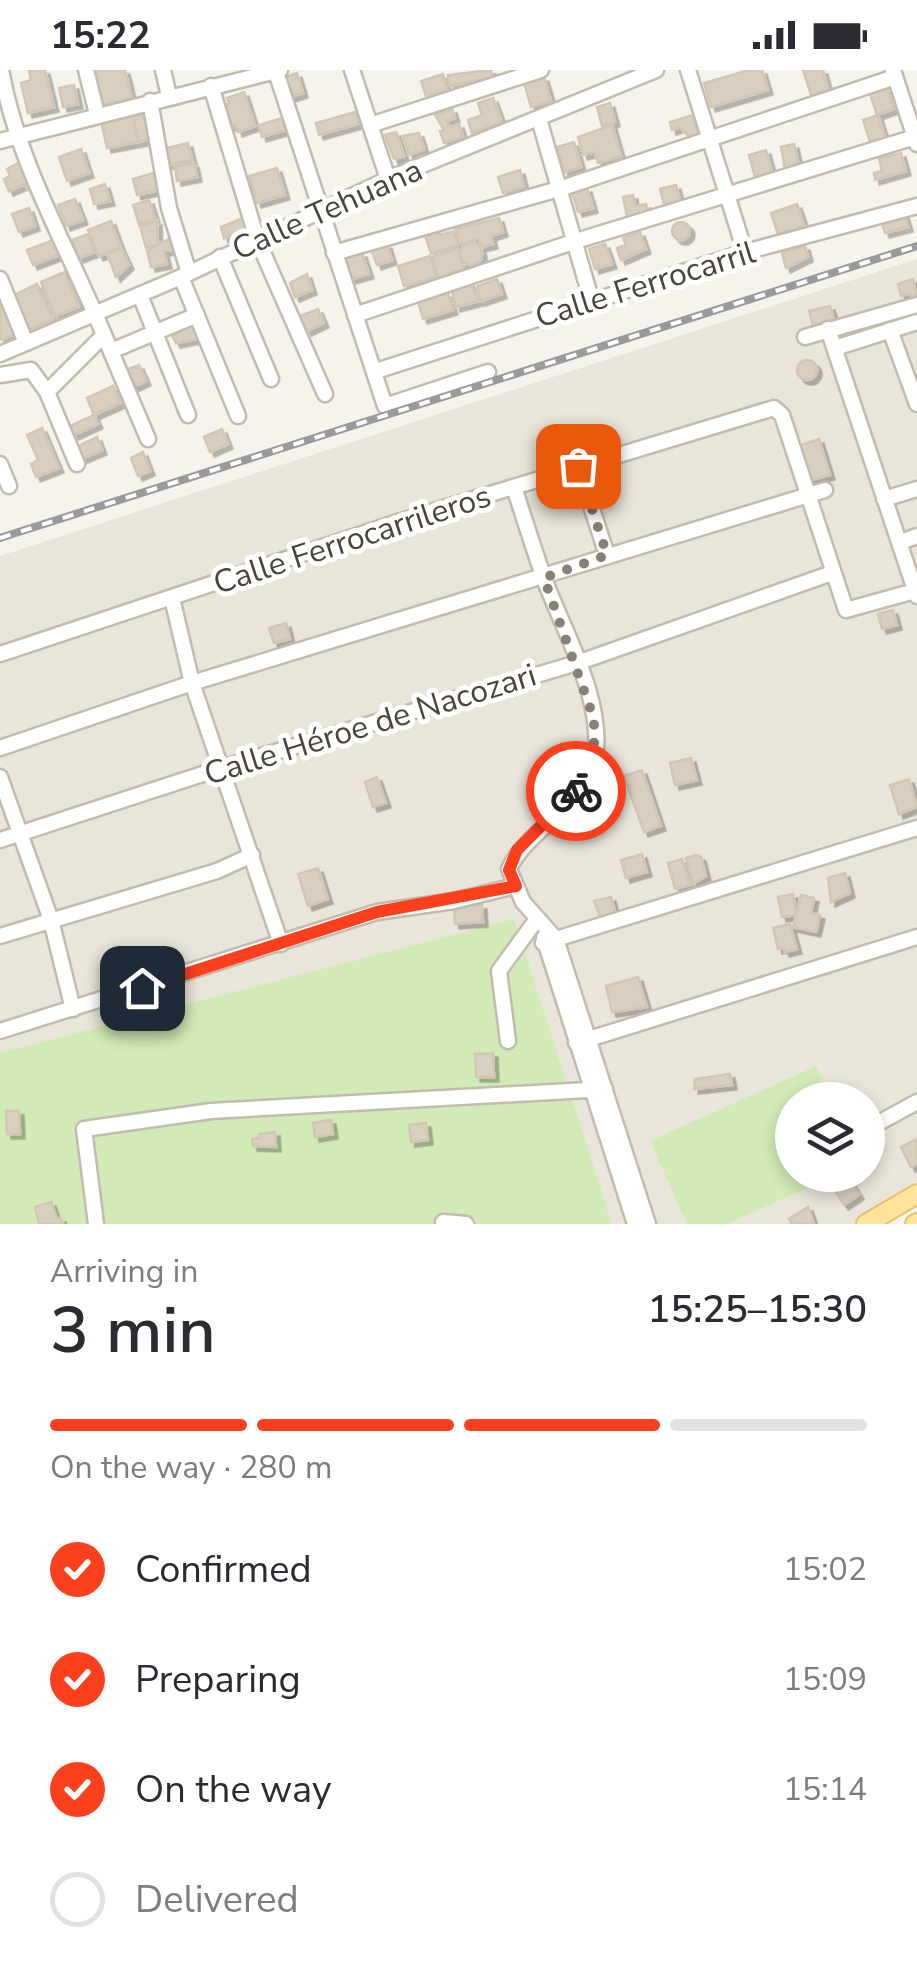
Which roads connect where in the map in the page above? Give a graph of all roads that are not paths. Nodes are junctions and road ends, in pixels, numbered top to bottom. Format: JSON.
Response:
{"nodes":[{"id":1,"x":1,"y":70,"type":"edge"},
{"id":2,"x":86,"y":70,"type":"edge"},
{"id":3,"x":164,"y":70,"type":"edge"},
{"id":4,"x":352,"y":70,"type":"edge"},
{"id":5,"x":541,"y":70,"type":"edge"},
{"id":6,"x":656,"y":70,"type":"edge"},
{"id":7,"x":688,"y":70,"type":"edge"},
{"id":8,"x":279,"y":71,"type":"edge"},
{"id":9,"x":239,"y":74,"type":"edge"},
{"id":10,"x":894,"y":74,"type":"edge"},
{"id":11,"x":211,"y":86,"type":"junction"},
{"id":12,"x":169,"y":96,"type":"junction"},
{"id":13,"x":150,"y":101,"type":"junction"},
{"id":14,"x":97,"y":114,"type":"junction"},
{"id":15,"x":539,"y":119,"type":"junction"},
{"id":16,"x":370,"y":125,"type":"junction"},
{"id":17,"x":18,"y":136,"type":"junction"},
{"id":18,"x":712,"y":138,"type":"junction"},
{"id":19,"x":916,"y":140,"type":"edge"},
{"id":20,"x":0,"y":142,"type":"edge"},
{"id":21,"x":388,"y":179,"type":"junction"},
{"id":22,"x":562,"y":188,"type":"junction"},
{"id":23,"x":727,"y":195,"type":"junction"},
{"id":24,"x":917,"y":206,"type":"edge"},
{"id":25,"x":319,"y":212,"type":"junction"},
{"id":26,"x":257,"y":240,"type":"junction"},
{"id":27,"x":576,"y":240,"type":"junction"},
{"id":28,"x":744,"y":252,"type":"junction"},
{"id":29,"x":334,"y":253,"type":"junction"},
{"id":30,"x":220,"y":257,"type":"junction"},
{"id":31,"x":185,"y":275,"type":"junction"},
{"id":32,"x":0,"y":279,"type":"edge"},
{"id":33,"x":140,"y":296,"type":"junction"},
{"id":34,"x":591,"y":299,"type":"junction"},
{"id":35,"x":917,"y":304,"type":"edge"},
{"id":36,"x":96,"y":315,"type":"junction"},
{"id":37,"x":198,"y":315,"type":"junction"},
{"id":38,"x":355,"y":315,"type":"junction"},
{"id":39,"x":917,"y":322,"type":"edge"},
{"id":40,"x":828,"y":329,"type":"junction"},
{"id":41,"x":890,"y":330,"type":"junction"},
{"id":42,"x":156,"y":332,"type":"junction"},
{"id":43,"x":104,"y":335,"type":"junction"},
{"id":44,"x":806,"y":337,"type":"dead end"},
{"id":45,"x":26,"y":343,"type":"junction"},
{"id":46,"x":835,"y":348,"type":"junction"},
{"id":47,"x":111,"y":351,"type":"junction"},
{"id":48,"x":0,"y":354,"type":"edge"},
{"id":49,"x":376,"y":371,"type":"junction"},
{"id":50,"x":488,"y":372,"type":"dead end"},
{"id":51,"x":0,"y":375,"type":"edge"},
{"id":52,"x":271,"y":379,"type":"dead end"},
{"id":53,"x":47,"y":392,"type":"junction"},
{"id":54,"x":325,"y":394,"type":"dead end"},
{"id":55,"x":917,"y":404,"type":"edge"},
{"id":56,"x":188,"y":415,"type":"dead end"},
{"id":57,"x":238,"y":416,"type":"dead end"},
{"id":58,"x":148,"y":439,"type":"dead end"},
{"id":59,"x":0,"y":464,"type":"edge"},
{"id":60,"x":77,"y":464,"type":"dead end"},
{"id":61,"x":578,"y":466,"type":"junction"},
{"id":62,"x":9,"y":486,"type":"dead end"},
{"id":63,"x":514,"y":487,"type":"junction"},
{"id":64,"x":917,"y":488,"type":"edge"},
{"id":65,"x":826,"y":490,"type":"dead end"},
{"id":66,"x":806,"y":494,"type":"junction"},
{"id":67,"x":884,"y":499,"type":"junction"},
{"id":68,"x":917,"y":536,"type":"edge"},
{"id":69,"x":901,"y":542,"type":"junction"},
{"id":70,"x":607,"y":555,"type":"junction"},
{"id":71,"x":832,"y":573,"type":"junction"},
{"id":72,"x":544,"y":578,"type":"junction"},
{"id":73,"x":916,"y":594,"type":"edge"},
{"id":74,"x":172,"y":598,"type":"junction"},
{"id":75,"x":0,"y":654,"type":"edge"},
{"id":76,"x":577,"y":662,"type":"junction"},
{"id":77,"x":192,"y":683,"type":"junction"},
{"id":78,"x":0,"y":748,"type":"edge"},
{"id":79,"x":221,"y":768,"type":"junction"},
{"id":80,"x":0,"y":776,"type":"edge"},
{"id":81,"x":917,"y":828,"type":"edge"},
{"id":82,"x":20,"y":834,"type":"junction"},
{"id":83,"x":0,"y":840,"type":"edge"},
{"id":84,"x":252,"y":855,"type":"junction"},
{"id":85,"x":516,"y":886,"type":"junction"},
{"id":86,"x":50,"y":920,"type":"junction"},
{"id":87,"x":545,"y":932,"type":"junction"},
{"id":88,"x":0,"y":936,"type":"edge"},
{"id":89,"x":917,"y":937,"type":"edge"},
{"id":90,"x":281,"y":944,"type":"junction"},
{"id":91,"x":73,"y":1010,"type":"junction"},
{"id":92,"x":0,"y":1030,"type":"edge"},
{"id":93,"x":508,"y":1041,"type":"dead end"},
{"id":94,"x":582,"y":1041,"type":"junction"},
{"id":95,"x":599,"y":1091,"type":"junction"},
{"id":96,"x":917,"y":1102,"type":"edge"},
{"id":97,"x":885,"y":1120,"type":"edge"},
{"id":98,"x":917,"y":1194,"type":"edge"},
{"id":99,"x":443,"y":1222,"type":"edge"},
{"id":100,"x":869,"y":1223,"type":"edge"},
{"id":101,"x":96,"y":1224,"type":"edge"},
{"id":102,"x":466,"y":1224,"type":"edge"},
{"id":103,"x":635,"y":1224,"type":"edge"},
{"id":104,"x":648,"y":1224,"type":"edge"}],
"edges":[{"from":1,"to":17,"type":"street"},
{"from":2,"to":14,"type":"street"},
{"from":3,"to":12,"type":"street"},
{"from":4,"to":16,"type":"street"},
{"from":5,"to":16,"type":"street"},
{"from":6,"to":15,"type":"street","name":"Calle Tehuana"},
{"from":7,"to":18,"type":"street"},
{"from":8,"to":9,"type":"street"},
{"from":8,"to":25,"type":"street"},
{"from":9,"to":11,"type":"street"},
{"from":10,"to":18,"type":"street"},
{"from":10,"to":19,"type":"street"},
{"from":11,"to":12,"type":"street"},
{"from":11,"to":26,"type":"street"},
{"from":12,"to":13,"type":"street"},
{"from":13,"to":14,"type":"street"},
{"from":13,"to":31,"type":"street"},
{"from":14,"to":17,"type":"street"},
{"from":15,"to":21,"type":"street","name":"Calle Tehuana"},
{"from":15,"to":22,"type":"street"},
{"from":16,"to":21,"type":"street"},
{"from":17,"to":20,"type":"street"},
{"from":17,"to":36,"type":"street"},
{"from":18,"to":22,"type":"street"},
{"from":18,"to":23,"type":"street"},
{"from":19,"to":23,"type":"street"},
{"from":21,"to":25,"type":"street","name":"Calle Tehuana"},
{"from":22,"to":27,"type":"street"},
{"from":22,"to":29,"type":"street"},
{"from":23,"to":27,"type":"street"},
{"from":23,"to":28,"type":"street"},
{"from":24,"to":28,"type":"street","name":"Calle Ferrocarril"},
{"from":25,"to":26,"type":"street","name":"Calle Tehuana"},
{"from":25,"to":29,"type":"street"},
{"from":26,"to":30,"type":"street","name":"Calle Tehuana"},
{"from":26,"to":54,"type":"street"},
{"from":27,"to":34,"type":"street"},
{"from":27,"to":38,"type":"street"},
{"from":28,"to":34,"type":"street","name":"Calle Ferrocarril"},
{"from":29,"to":38,"type":"street"},
{"from":30,"to":31,"type":"street","name":"Calle Tehuana"},
{"from":30,"to":52,"type":"street"},
{"from":31,"to":33,"type":"street","name":"Calle Tehuana"},
{"from":31,"to":37,"type":"street"},
{"from":32,"to":45,"type":"street"},
{"from":33,"to":36,"type":"street","name":"Calle Tehuana"},
{"from":33,"to":42,"type":"street"},
{"from":34,"to":49,"type":"street","name":"Calle Ferrocarril"},
{"from":35,"to":40,"type":"street"},
{"from":36,"to":43,"type":"street"},
{"from":36,"to":45,"type":"street","name":"Calle Tehuana"},
{"from":37,"to":42,"type":"street"},
{"from":37,"to":57,"type":"street"},
{"from":38,"to":49,"type":"street"},
{"from":39,"to":41,"type":"street"},
{"from":40,"to":44,"type":"street"},
{"from":40,"to":46,"type":"street"},
{"from":41,"to":46,"type":"street"},
{"from":41,"to":55,"type":"street"},
{"from":42,"to":47,"type":"street"},
{"from":42,"to":56,"type":"street"},
{"from":43,"to":47,"type":"street"},
{"from":43,"to":53,"type":"street"},
{"from":45,"to":48,"type":"street","name":"Calle Tehuana"},
{"from":46,"to":67,"type":"street"},
{"from":47,"to":58,"type":"street"},
{"from":49,"to":50,"type":"street"},
{"from":51,"to":53,"type":"street"},
{"from":53,"to":60,"type":"street"},
{"from":59,"to":62,"type":"street"},
{"from":61,"to":63,"type":"street","name":"Calle Ferrocarrileros"},
{"from":61,"to":66,"type":"street","name":"Calle Ferrocarrileros"},
{"from":61,"to":70,"type":"street"},
{"from":63,"to":72,"type":"street"},
{"from":63,"to":74,"type":"street","name":"Calle Ferrocarrileros"},
{"from":64,"to":67,"type":"street"},
{"from":65,"to":66,"type":"street"},
{"from":66,"to":70,"type":"street"},
{"from":66,"to":71,"type":"street","name":"Calle Ferrocarrileros"},
{"from":67,"to":69,"type":"street"},
{"from":68,"to":69,"type":"street"},
{"from":69,"to":73,"type":"street"},
{"from":70,"to":72,"type":"street"},
{"from":71,"to":73,"type":"street","name":"Calle Ferrocarrileros"},
{"from":71,"to":76,"type":"street","name":"Calle Héroe de Nacozari"},
{"from":72,"to":76,"type":"street"},
{"from":72,"to":77,"type":"street"},
{"from":74,"to":75,"type":"street","name":"Calle Ferrocarrileros"},
{"from":74,"to":77,"type":"street"},
{"from":76,"to":79,"type":"street","name":"Calle Héroe de Nacozari"},
{"from":76,"to":85,"type":"street"},
{"from":77,"to":78,"type":"street"},
{"from":77,"to":79,"type":"street"},
{"from":79,"to":82,"type":"street","name":"Calle Héroe de Nacozari"},
{"from":79,"to":84,"type":"street"},
{"from":80,"to":82,"type":"street"},
{"from":81,"to":87,"type":"street"},
{"from":82,"to":83,"type":"street","name":"Calle Héroe de Nacozari"},
{"from":82,"to":86,"type":"street"},
{"from":84,"to":86,"type":"street"},
{"from":84,"to":90,"type":"street"},
{"from":85,"to":87,"type":"street"},
{"from":85,"to":90,"type":"street"},
{"from":86,"to":88,"type":"street"},
{"from":86,"to":91,"type":"street"},
{"from":87,"to":93,"type":"street"},
{"from":87,"to":94,"type":"street"},
{"from":89,"to":94,"type":"street"},
{"from":90,"to":91,"type":"street"},
{"from":91,"to":92,"type":"street"},
{"from":94,"to":95,"type":"street"},
{"from":95,"to":101,"type":"street"},
{"from":95,"to":103,"type":"street"},
{"from":95,"to":104,"type":"street"},
{"from":96,"to":97,"type":"street"},
{"from":98,"to":100,"type":"main road"},
{"from":99,"to":102,"type":"street"}]}
